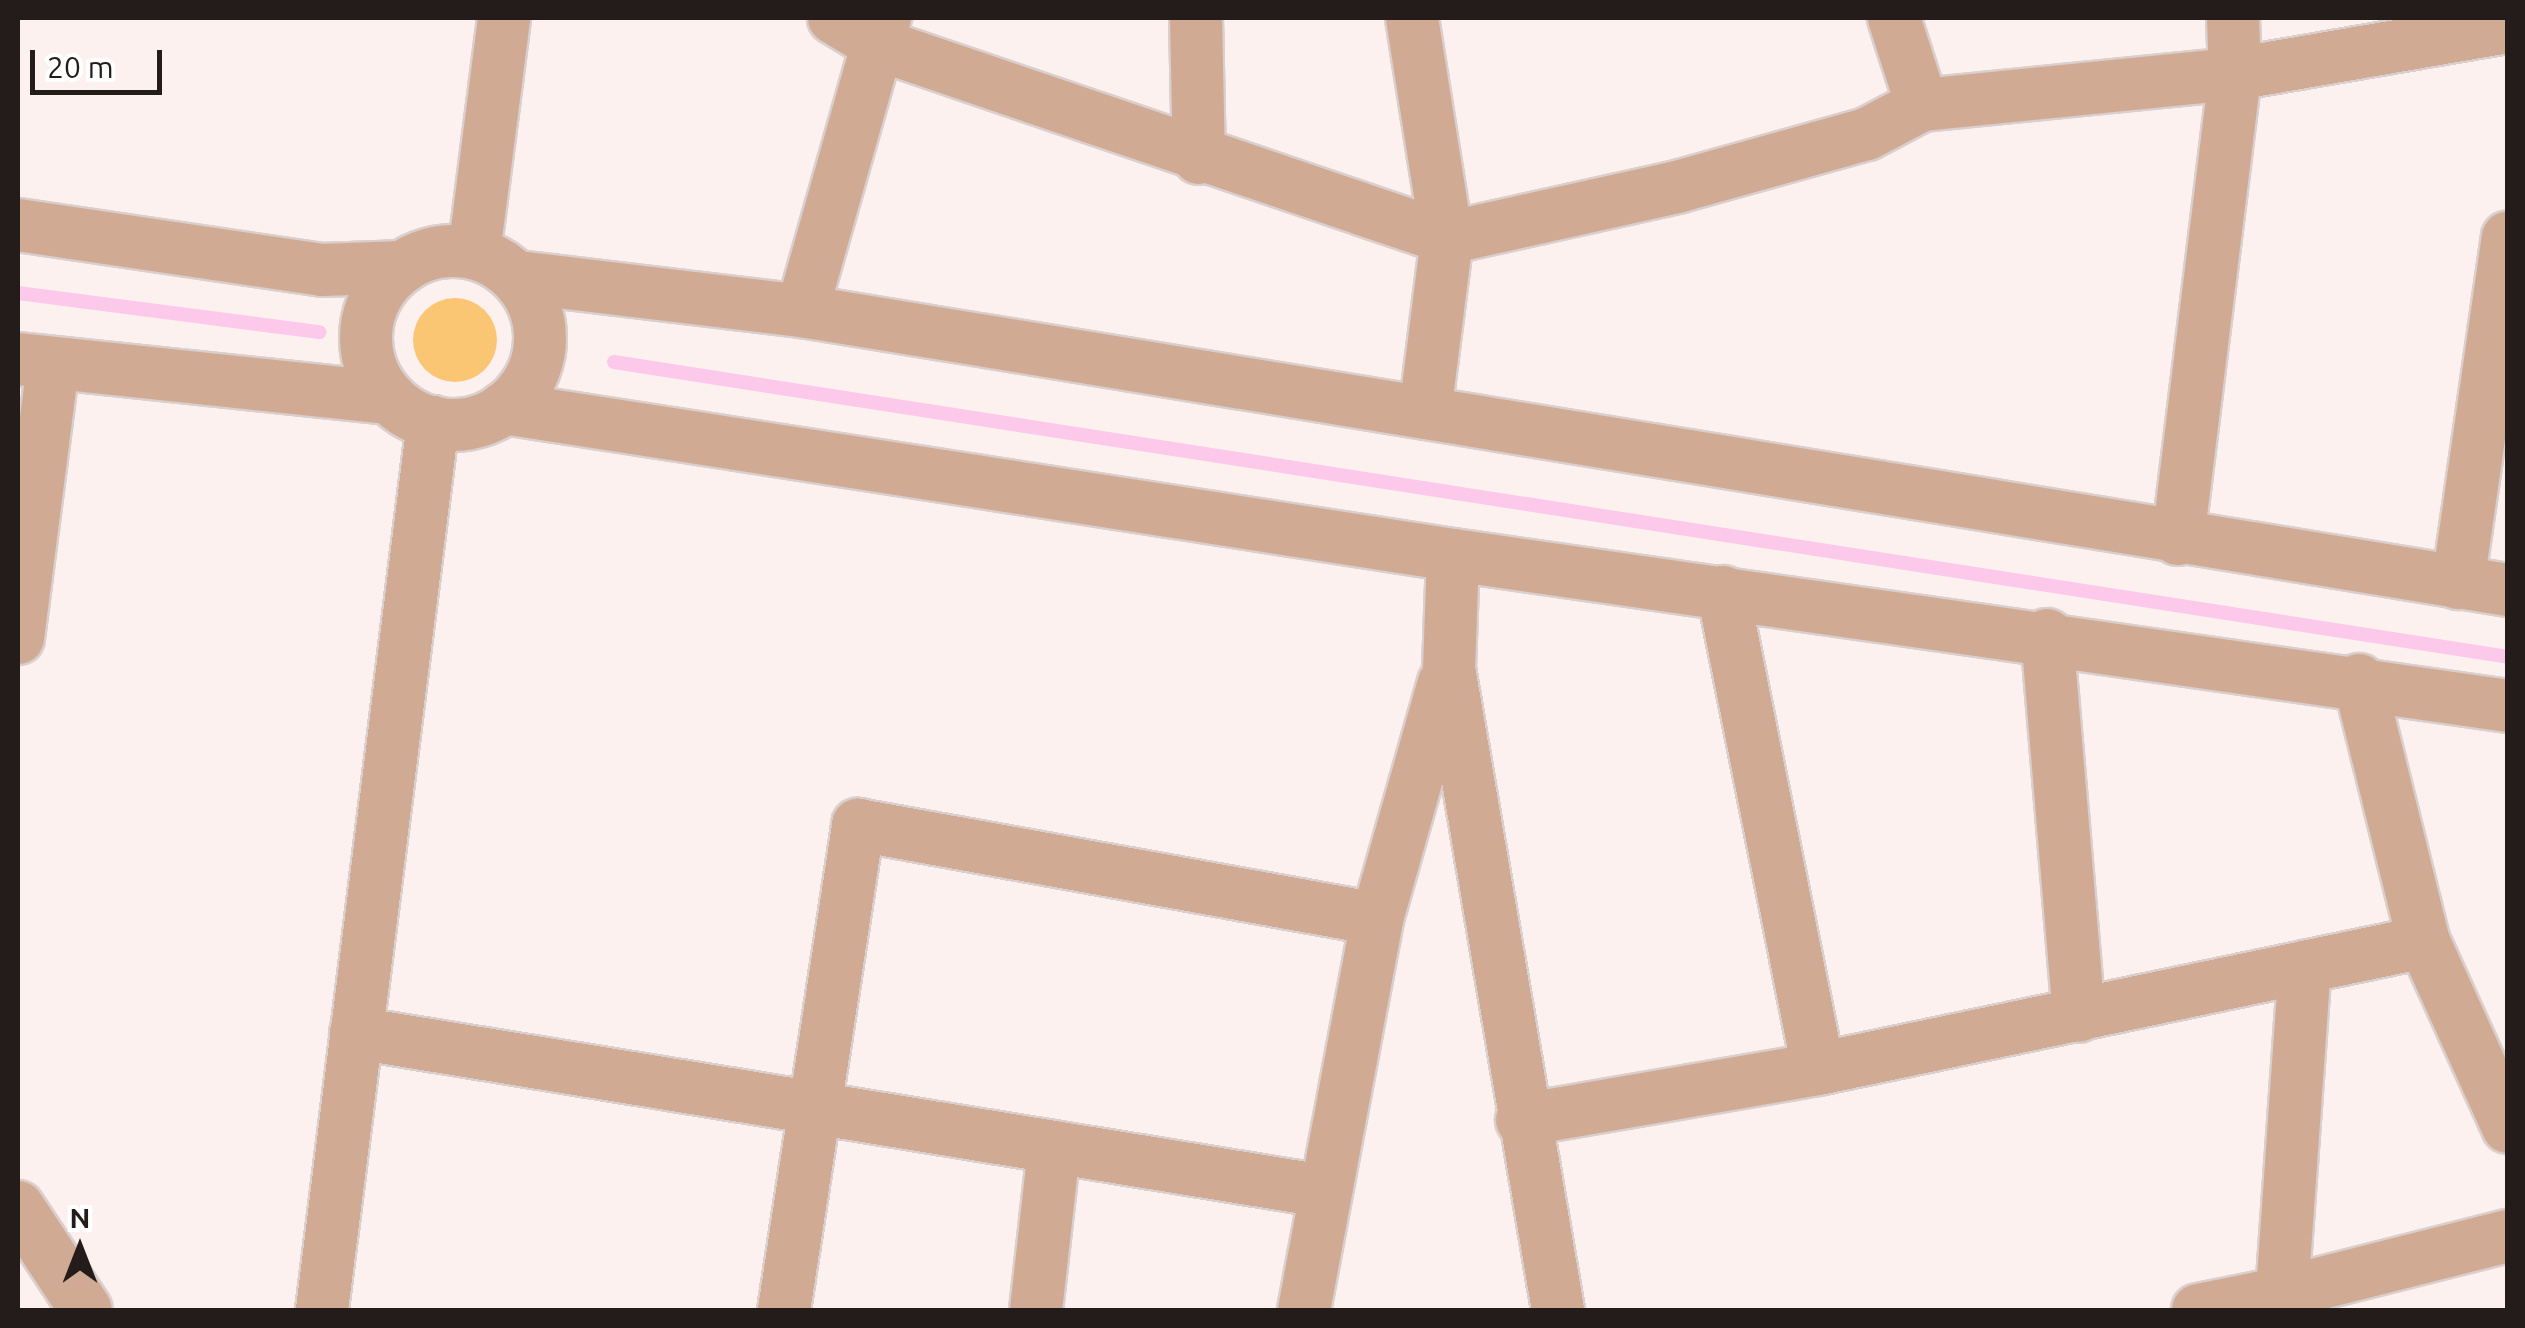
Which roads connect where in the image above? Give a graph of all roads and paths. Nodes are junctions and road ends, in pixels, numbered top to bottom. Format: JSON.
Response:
{"nodes":[{"id":1,"x":504,"y":18,"type":"edge"},
{"id":2,"x":1196,"y":18,"type":"edge"},
{"id":3,"x":1412,"y":18,"type":"edge"},
{"id":4,"x":1894,"y":18,"type":"edge"},
{"id":5,"x":2233,"y":18,"type":"edge"},
{"id":6,"x":865,"y":26,"type":"edge"},
{"id":7,"x":2508,"y":27,"type":"edge"},
{"id":8,"x":2235,"y":74,"type":"junction"},
{"id":9,"x":1922,"y":106,"type":"junction"},
{"id":10,"x":1199,"y":158,"type":"junction"},
{"id":11,"x":18,"y":224,"type":"edge"},
{"id":12,"x":1448,"y":238,"type":"junction"},
{"id":13,"x":2508,"y":238,"type":"edge"},
{"id":14,"x":496,"y":265,"type":"junction"},
{"id":15,"x":403,"y":267,"type":"junction"},
{"id":16,"x":802,"y":311,"type":"junction"},
{"id":17,"x":35,"y":361,"type":"edge"},
{"id":18,"x":504,"y":408,"type":"junction"},
{"id":19,"x":412,"y":410,"type":"junction"},
{"id":20,"x":1424,"y":413,"type":"junction"},
{"id":21,"x":2178,"y":539,"type":"junction"},
{"id":22,"x":1453,"y":555,"type":"junction"},
{"id":23,"x":2483,"y":586,"type":"edge"},
{"id":24,"x":1724,"y":592,"type":"junction"},
{"id":25,"x":2047,"y":635,"type":"junction"},
{"id":26,"x":18,"y":638,"type":"edge"},
{"id":27,"x":1448,"y":668,"type":"junction"},
{"id":28,"x":2359,"y":680,"type":"junction"},
{"id":29,"x":2508,"y":706,"type":"edge"},
{"id":30,"x":1376,"y":918,"type":"junction"},
{"id":31,"x":2424,"y":942,"type":"junction"},
{"id":32,"x":2305,"y":967,"type":"junction"},
{"id":33,"x":2078,"y":1016,"type":"junction"},
{"id":34,"x":356,"y":1032,"type":"junction"},
{"id":35,"x":1818,"y":1068,"type":"junction"},
{"id":36,"x":2504,"y":1107,"type":"edge"},
{"id":37,"x":814,"y":1108,"type":"junction"},
{"id":38,"x":1522,"y":1120,"type":"junction"},
{"id":39,"x":1054,"y":1150,"type":"junction"},
{"id":40,"x":1322,"y":1191,"type":"junction"},
{"id":41,"x":18,"y":1207,"type":"edge"},
{"id":42,"x":2508,"y":1236,"type":"edge"},
{"id":43,"x":2286,"y":1302,"type":"edge"},
{"id":44,"x":86,"y":1310,"type":"edge"},
{"id":45,"x":322,"y":1310,"type":"edge"},
{"id":46,"x":784,"y":1310,"type":"edge"},
{"id":47,"x":1036,"y":1310,"type":"edge"},
{"id":48,"x":1304,"y":1310,"type":"edge"},
{"id":49,"x":1558,"y":1310,"type":"edge"},
{"id":50,"x":2198,"y":1310,"type":"edge"}],
"edges":[{"from":1,"to":14,"type":"street"},
{"from":2,"to":10,"type":"street"},
{"from":3,"to":12,"type":"street"},
{"from":4,"to":9,"type":"street"},
{"from":5,"to":8,"type":"street"},
{"from":6,"to":10,"type":"street"},
{"from":6,"to":16,"type":"street"},
{"from":7,"to":8,"type":"street"},
{"from":8,"to":9,"type":"street"},
{"from":8,"to":21,"type":"street"},
{"from":9,"to":12,"type":"street"},
{"from":10,"to":12,"type":"street"},
{"from":11,"to":15,"type":"street"},
{"from":12,"to":20,"type":"street"},
{"from":13,"to":23,"type":"street"},
{"from":14,"to":15,"type":"street"},
{"from":14,"to":16,"type":"street"},
{"from":14,"to":18,"type":"street"},
{"from":15,"to":19,"type":"street"},
{"from":16,"to":20,"type":"street"},
{"from":17,"to":19,"type":"street"},
{"from":17,"to":26,"type":"street"},
{"from":18,"to":19,"type":"street"},
{"from":18,"to":22,"type":"street"},
{"from":19,"to":34,"type":"street"},
{"from":20,"to":21,"type":"street"},
{"from":21,"to":23,"type":"street"},
{"from":22,"to":24,"type":"street"},
{"from":22,"to":27,"type":"street"},
{"from":24,"to":25,"type":"street"},
{"from":24,"to":35,"type":"street"},
{"from":25,"to":28,"type":"street"},
{"from":25,"to":33,"type":"street"},
{"from":27,"to":30,"type":"street"},
{"from":27,"to":38,"type":"street"},
{"from":28,"to":29,"type":"street"},
{"from":28,"to":31,"type":"street"},
{"from":30,"to":37,"type":"street"},
{"from":30,"to":40,"type":"street"},
{"from":31,"to":32,"type":"street"},
{"from":31,"to":36,"type":"street"},
{"from":32,"to":33,"type":"street"},
{"from":32,"to":43,"type":"street"},
{"from":33,"to":35,"type":"street"},
{"from":34,"to":37,"type":"street"},
{"from":34,"to":45,"type":"street"},
{"from":35,"to":38,"type":"street"},
{"from":37,"to":39,"type":"street"},
{"from":37,"to":46,"type":"street"},
{"from":38,"to":49,"type":"street"},
{"from":39,"to":40,"type":"street"},
{"from":39,"to":47,"type":"street"},
{"from":40,"to":48,"type":"street"},
{"from":41,"to":44,"type":"street"},
{"from":42,"to":43,"type":"street"},
{"from":43,"to":50,"type":"street"}]}
